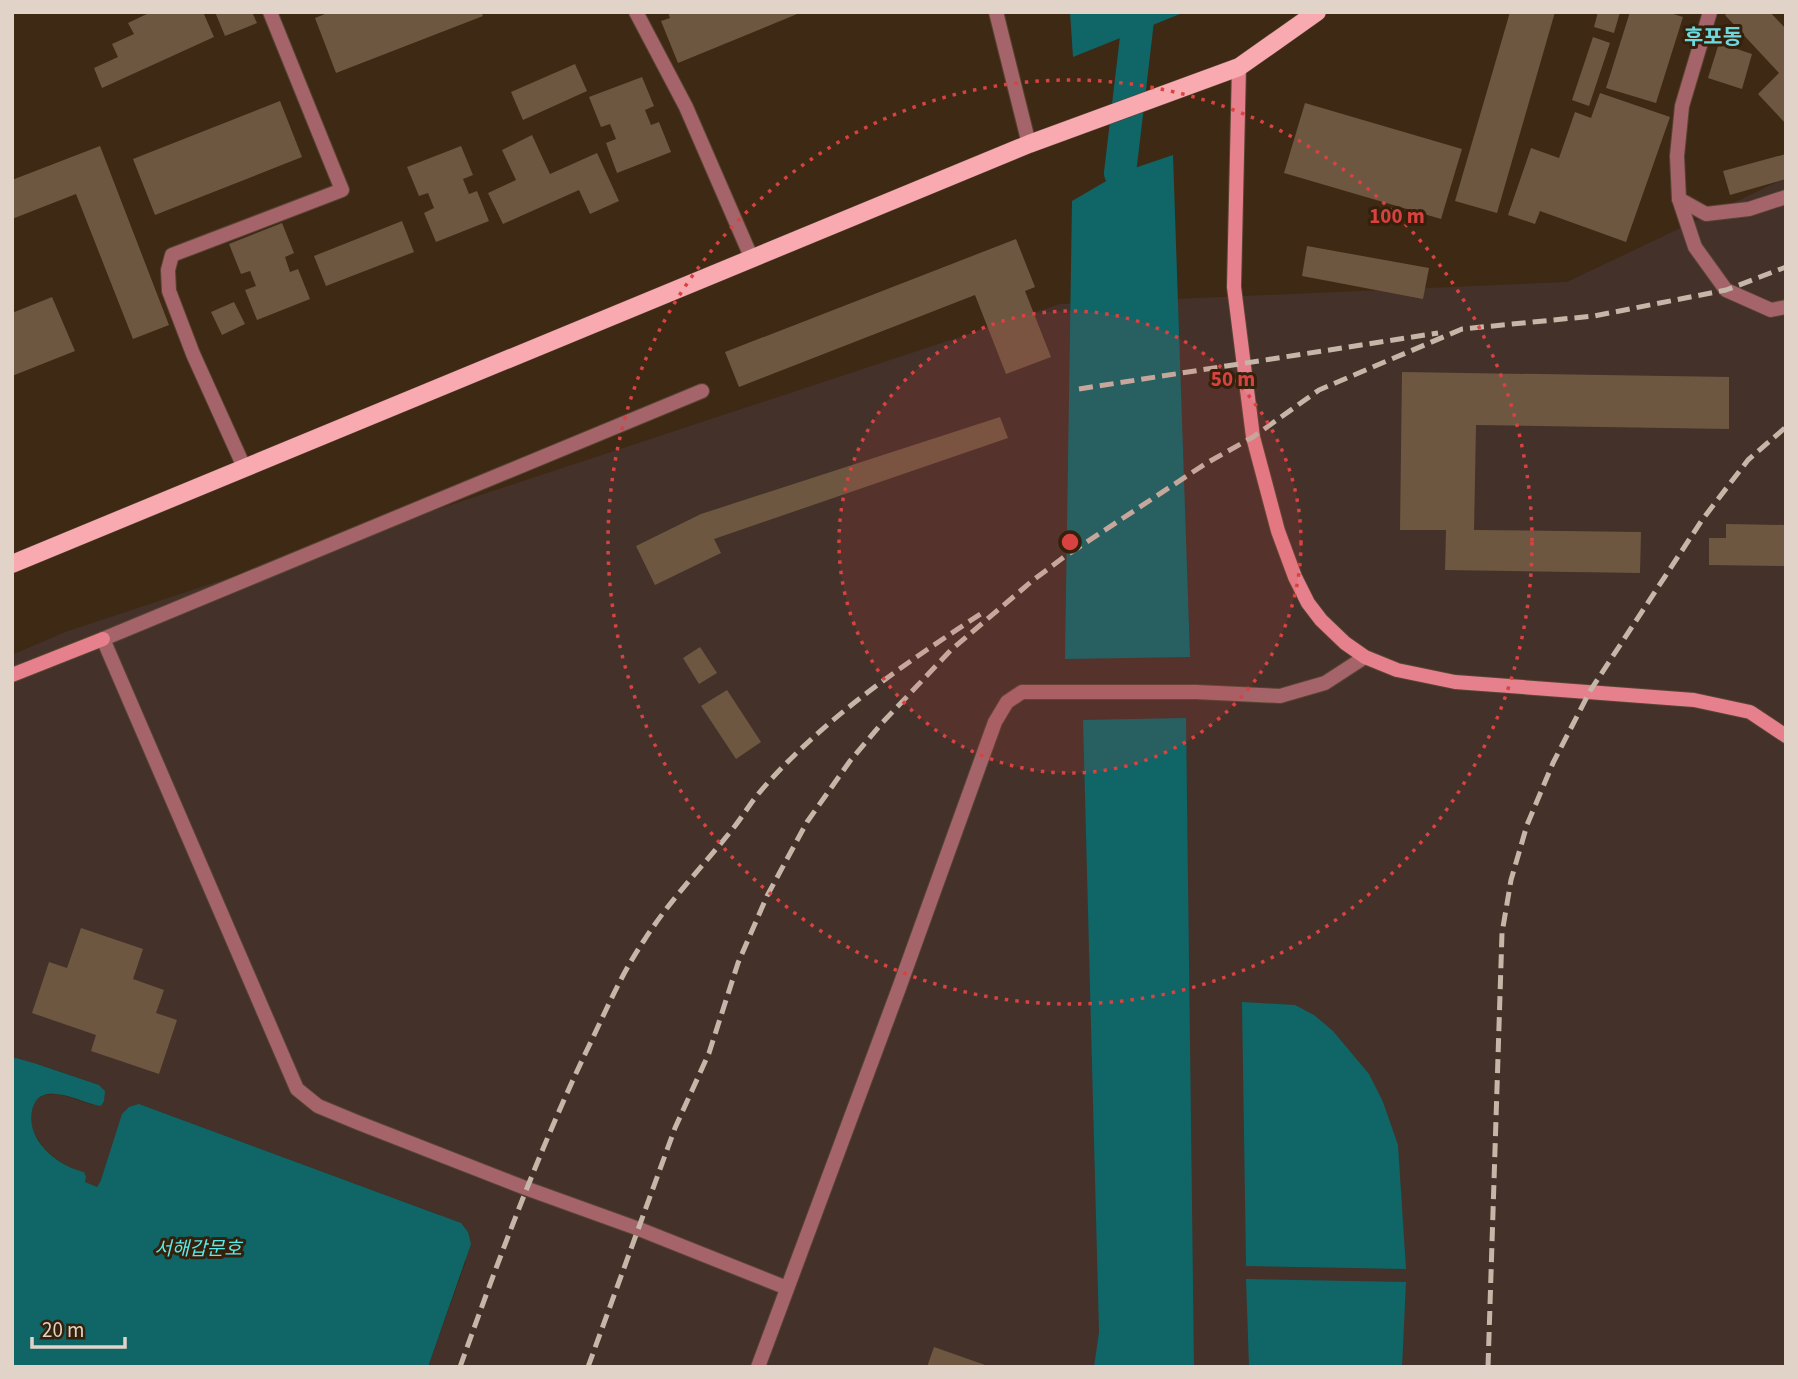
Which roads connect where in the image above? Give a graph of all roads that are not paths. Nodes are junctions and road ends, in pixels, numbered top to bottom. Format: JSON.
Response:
{"nodes":[{"id":1,"x":270,"y":12,"type":"edge"},
{"id":2,"x":636,"y":12,"type":"edge"},
{"id":3,"x":996,"y":12,"type":"edge"},
{"id":4,"x":1317,"y":12,"type":"edge"},
{"id":5,"x":1710,"y":12,"type":"edge"},
{"id":6,"x":1239,"y":67,"type":"junction"},
{"id":7,"x":1029,"y":144,"type":"junction"},
{"id":8,"x":1786,"y":197,"type":"edge"},
{"id":9,"x":1679,"y":199,"type":"junction"},
{"id":10,"x":752,"y":259,"type":"junction"},
{"id":11,"x":1786,"y":307,"type":"edge"},
{"id":12,"x":702,"y":391,"type":"dead end"},
{"id":13,"x":244,"y":467,"type":"junction"},
{"id":14,"x":12,"y":564,"type":"edge"},
{"id":15,"x":103,"y":639,"type":"junction"},
{"id":16,"x":1365,"y":657,"type":"junction"},
{"id":17,"x":12,"y":675,"type":"edge"},
{"id":18,"x":1786,"y":736,"type":"edge"},
{"id":19,"x":787,"y":1288,"type":"junction"},
{"id":20,"x":758,"y":1367,"type":"edge"}],
"edges":[{"from":1,"to":13,"type":"street"},
{"from":2,"to":10,"type":"street"},
{"from":3,"to":7,"type":"street"},
{"from":4,"to":6,"type":"main road"},
{"from":5,"to":9,"type":"street"},
{"from":6,"to":7,"type":"main road"},
{"from":6,"to":16,"type":"street"},
{"from":7,"to":10,"type":"main road"},
{"from":8,"to":9,"type":"street"},
{"from":9,"to":11,"type":"street"},
{"from":10,"to":13,"type":"main road"},
{"from":12,"to":15,"type":"street"},
{"from":13,"to":14,"type":"main road"},
{"from":15,"to":17,"type":"street"},
{"from":15,"to":19,"type":"street"},
{"from":16,"to":18,"type":"street"},
{"from":16,"to":19,"type":"street"},
{"from":19,"to":20,"type":"street"}]}
